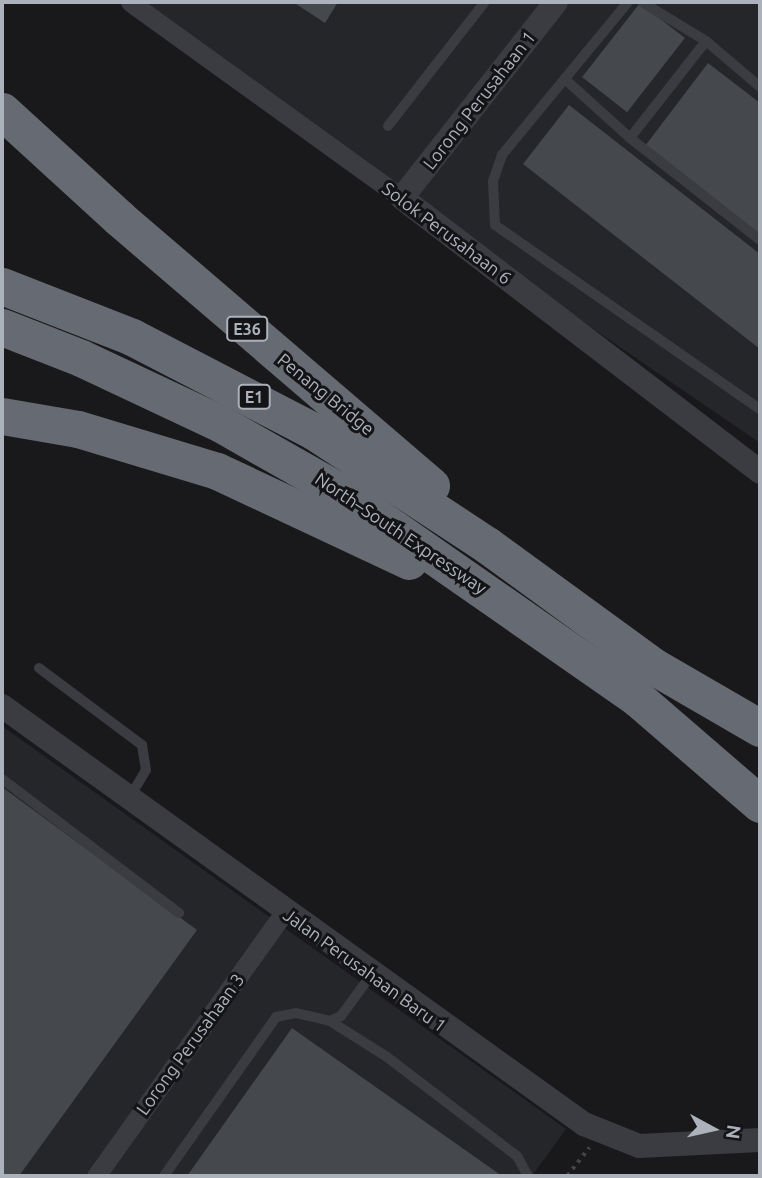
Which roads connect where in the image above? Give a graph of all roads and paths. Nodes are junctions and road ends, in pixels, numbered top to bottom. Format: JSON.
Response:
{"nodes":[{"id":1,"x":130,"y":2,"type":"edge"},
{"id":2,"x":485,"y":2,"type":"edge"},
{"id":3,"x":628,"y":2,"type":"edge"},
{"id":4,"x":642,"y":2,"type":"edge"},
{"id":5,"x":554,"y":3,"type":"edge"},
{"id":6,"x":706,"y":41,"type":"junction"},
{"id":7,"x":567,"y":81,"type":"junction"},
{"id":8,"x":760,"y":87,"type":"edge"},
{"id":9,"x":2,"y":111,"type":"edge"},
{"id":10,"x":388,"y":126,"type":"dead end"},
{"id":11,"x":630,"y":138,"type":"junction"},
{"id":12,"x":402,"y":198,"type":"junction"},
{"id":13,"x":760,"y":240,"type":"edge"},
{"id":14,"x":2,"y":286,"type":"edge"},
{"id":15,"x":2,"y":327,"type":"edge"},
{"id":16,"x":760,"y":410,"type":"edge"},
{"id":17,"x":2,"y":416,"type":"edge"},
{"id":18,"x":760,"y":472,"type":"edge"},
{"id":19,"x":487,"y":545,"type":"junction"},
{"id":20,"x":483,"y":588,"type":"junction"},
{"id":21,"x":39,"y":668,"type":"dead end"},
{"id":22,"x":2,"y":706,"type":"edge"},
{"id":23,"x":760,"y":728,"type":"edge"},
{"id":24,"x":2,"y":779,"type":"edge"},
{"id":25,"x":128,"y":799,"type":"junction"},
{"id":26,"x":760,"y":804,"type":"edge"},
{"id":27,"x":285,"y":911,"type":"junction"},
{"id":28,"x":180,"y":913,"type":"dead end"},
{"id":29,"x":371,"y":975,"type":"junction"},
{"id":30,"x":330,"y":1021,"type":"junction"},
{"id":31,"x":602,"y":1132,"type":"junction"},
{"id":32,"x":760,"y":1140,"type":"edge"},
{"id":33,"x":96,"y":1176,"type":"edge"},
{"id":34,"x":164,"y":1176,"type":"edge"},
{"id":35,"x":528,"y":1176,"type":"edge"},
{"id":36,"x":567,"y":1176,"type":"edge"}],
"edges":[{"from":1,"to":12,"type":"street","name":"Solok Perusahaan 6"},
{"from":2,"to":10,"type":"lane"},
{"from":3,"to":7,"type":"lane"},
{"from":4,"to":6,"type":"lane"},
{"from":5,"to":12,"type":"street","name":"Lorong Perusahaan 1"},
{"from":6,"to":8,"type":"lane"},
{"from":6,"to":11,"type":"lane"},
{"from":7,"to":11,"type":"lane"},
{"from":7,"to":16,"type":"lane"},
{"from":9,"to":19,"type":"highway","name":"Penang Bridge","number":"E36"},
{"from":11,"to":13,"type":"lane"},
{"from":12,"to":18,"type":"street","name":"Solok Perusahaan 6"},
{"from":14,"to":19,"type":"highway","name":"North–South Expressway","number":"E1"},
{"from":15,"to":20,"type":"highway","name":"North–South Expressway","number":"E1"},
{"from":17,"to":20,"type":"highway"},
{"from":19,"to":23,"type":"highway","name":"North–South Expressway","number":"E1"},
{"from":20,"to":26,"type":"highway","name":"North–South Expressway","number":"E1"},
{"from":21,"to":25,"type":"lane"},
{"from":22,"to":25,"type":"street","name":"Jalan Perusahaan Baru 1"},
{"from":24,"to":28,"type":"lane"},
{"from":25,"to":27,"type":"street","name":"Jalan Perusahaan Baru 1"},
{"from":27,"to":29,"type":"street","name":"Jalan Perusahaan Baru 1"},
{"from":27,"to":33,"type":"street","name":"Lorong Perusahaan 3"},
{"from":29,"to":30,"type":"lane"},
{"from":29,"to":31,"type":"street","name":"Jalan Perusahaan Baru 1"},
{"from":30,"to":34,"type":"lane"},
{"from":30,"to":35,"type":"lane"},
{"from":31,"to":32,"type":"street","name":"Jalan Perusahaan Baru 1"},
{"from":31,"to":36,"type":"path"}]}
